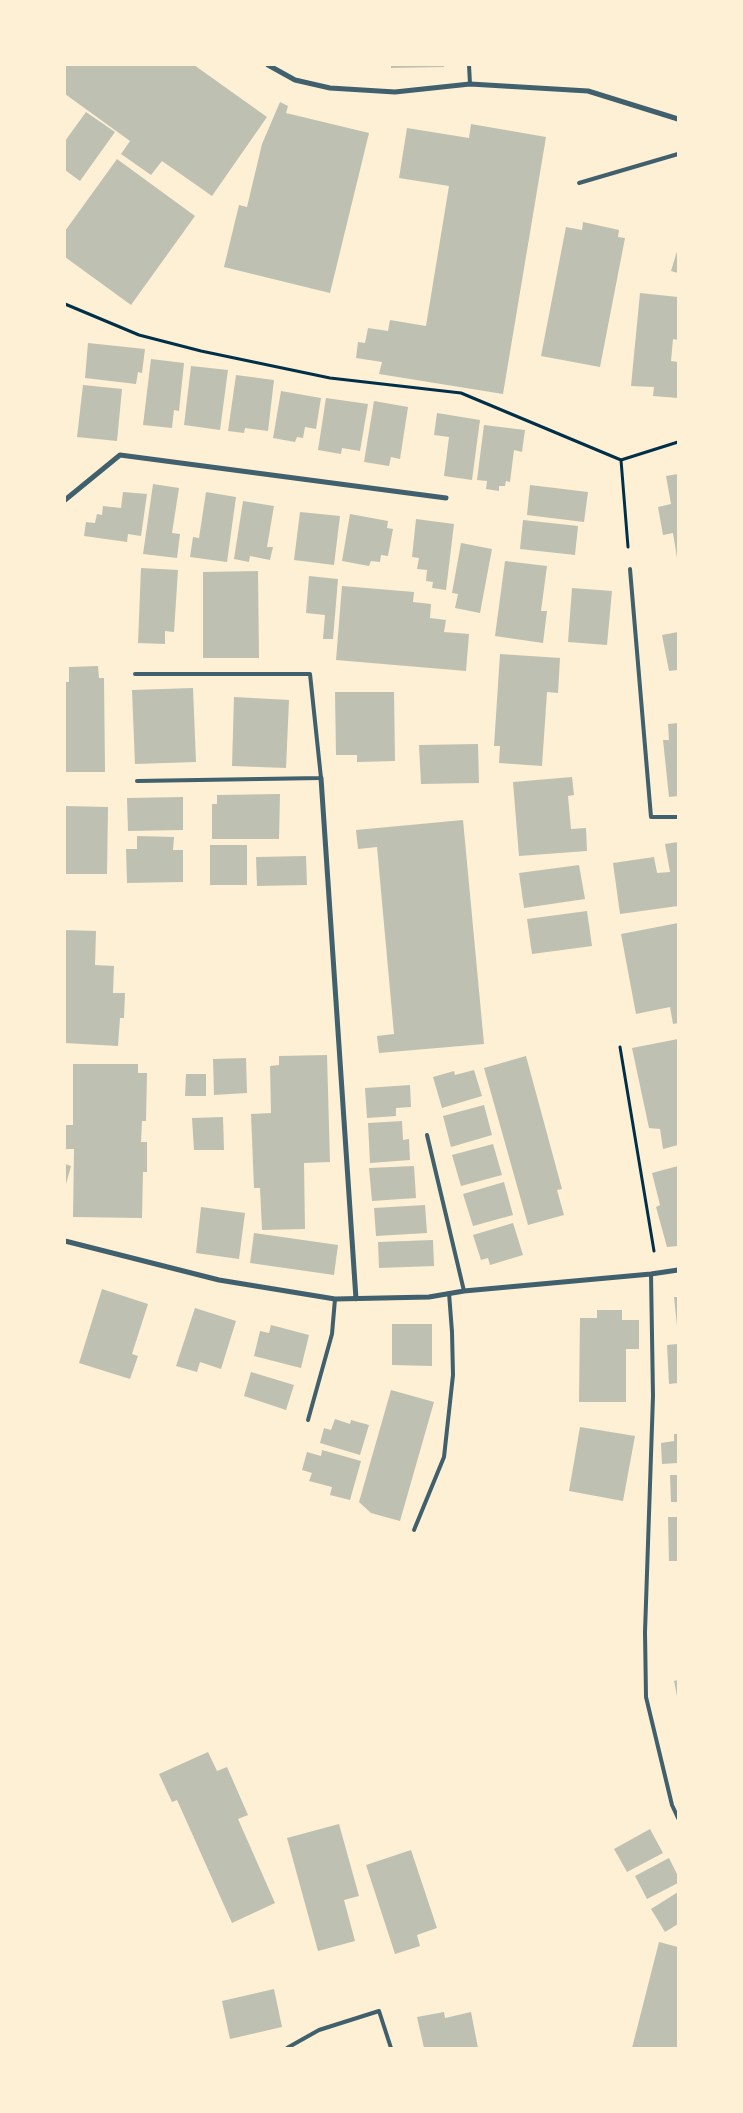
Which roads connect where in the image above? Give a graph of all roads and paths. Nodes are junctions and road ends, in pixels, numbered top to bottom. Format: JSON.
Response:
{"nodes":[{"id":1,"x":268,"y":65,"type":"edge"},
{"id":2,"x":469,"y":65,"type":"edge"},
{"id":3,"x":470,"y":84,"type":"junction"},
{"id":4,"x":678,"y":119,"type":"edge"},
{"id":5,"x":678,"y":154,"type":"edge"},
{"id":6,"x":579,"y":184,"type":"dead end"},
{"id":7,"x":65,"y":304,"type":"edge"},
{"id":8,"x":678,"y":442,"type":"edge"},
{"id":9,"x":621,"y":460,"type":"junction"},
{"id":10,"x":446,"y":498,"type":"dead end"},
{"id":11,"x":65,"y":500,"type":"edge"},
{"id":12,"x":630,"y":569,"type":"joint"},
{"id":13,"x":134,"y":674,"type":"dead end"},
{"id":14,"x":321,"y":778,"type":"junction"},
{"id":15,"x":137,"y":781,"type":"dead end"},
{"id":16,"x":678,"y":817,"type":"edge"},
{"id":17,"x":620,"y":1046,"type":"dead end"},
{"id":18,"x":426,"y":1135,"type":"dead end"},
{"id":19,"x":65,"y":1241,"type":"edge"},
{"id":20,"x":678,"y":1270,"type":"edge"},
{"id":21,"x":654,"y":1274,"type":"junction"},
{"id":22,"x":464,"y":1291,"type":"junction"},
{"id":23,"x":449,"y":1293,"type":"junction"},
{"id":24,"x":335,"y":1299,"type":"junction"},
{"id":25,"x":356,"y":1299,"type":"junction"},
{"id":26,"x":308,"y":1420,"type":"dead end"},
{"id":27,"x":414,"y":1530,"type":"dead end"},
{"id":28,"x":678,"y":1818,"type":"edge"},
{"id":29,"x":287,"y":2048,"type":"edge"},
{"id":30,"x":391,"y":2048,"type":"edge"}],
"edges":[{"from":1,"to":3,"type":"street"},
{"from":2,"to":3,"type":"lane"},
{"from":3,"to":4,"type":"street"},
{"from":5,"to":6,"type":"lane"},
{"from":7,"to":9,"type":"path"},
{"from":8,"to":9,"type":"path"},
{"from":9,"to":12,"type":"path"},
{"from":10,"to":11,"type":"street"},
{"from":12,"to":16,"type":"lane"},
{"from":13,"to":14,"type":"lane"},
{"from":14,"to":15,"type":"lane"},
{"from":14,"to":25,"type":"street"},
{"from":17,"to":21,"type":"path"},
{"from":18,"to":22,"type":"lane"},
{"from":19,"to":24,"type":"street"},
{"from":20,"to":21,"type":"street"},
{"from":21,"to":22,"type":"street"},
{"from":21,"to":28,"type":"lane"},
{"from":22,"to":23,"type":"street"},
{"from":23,"to":25,"type":"street"},
{"from":23,"to":27,"type":"lane"},
{"from":24,"to":25,"type":"street"},
{"from":24,"to":26,"type":"lane"},
{"from":29,"to":30,"type":"lane"}]}
